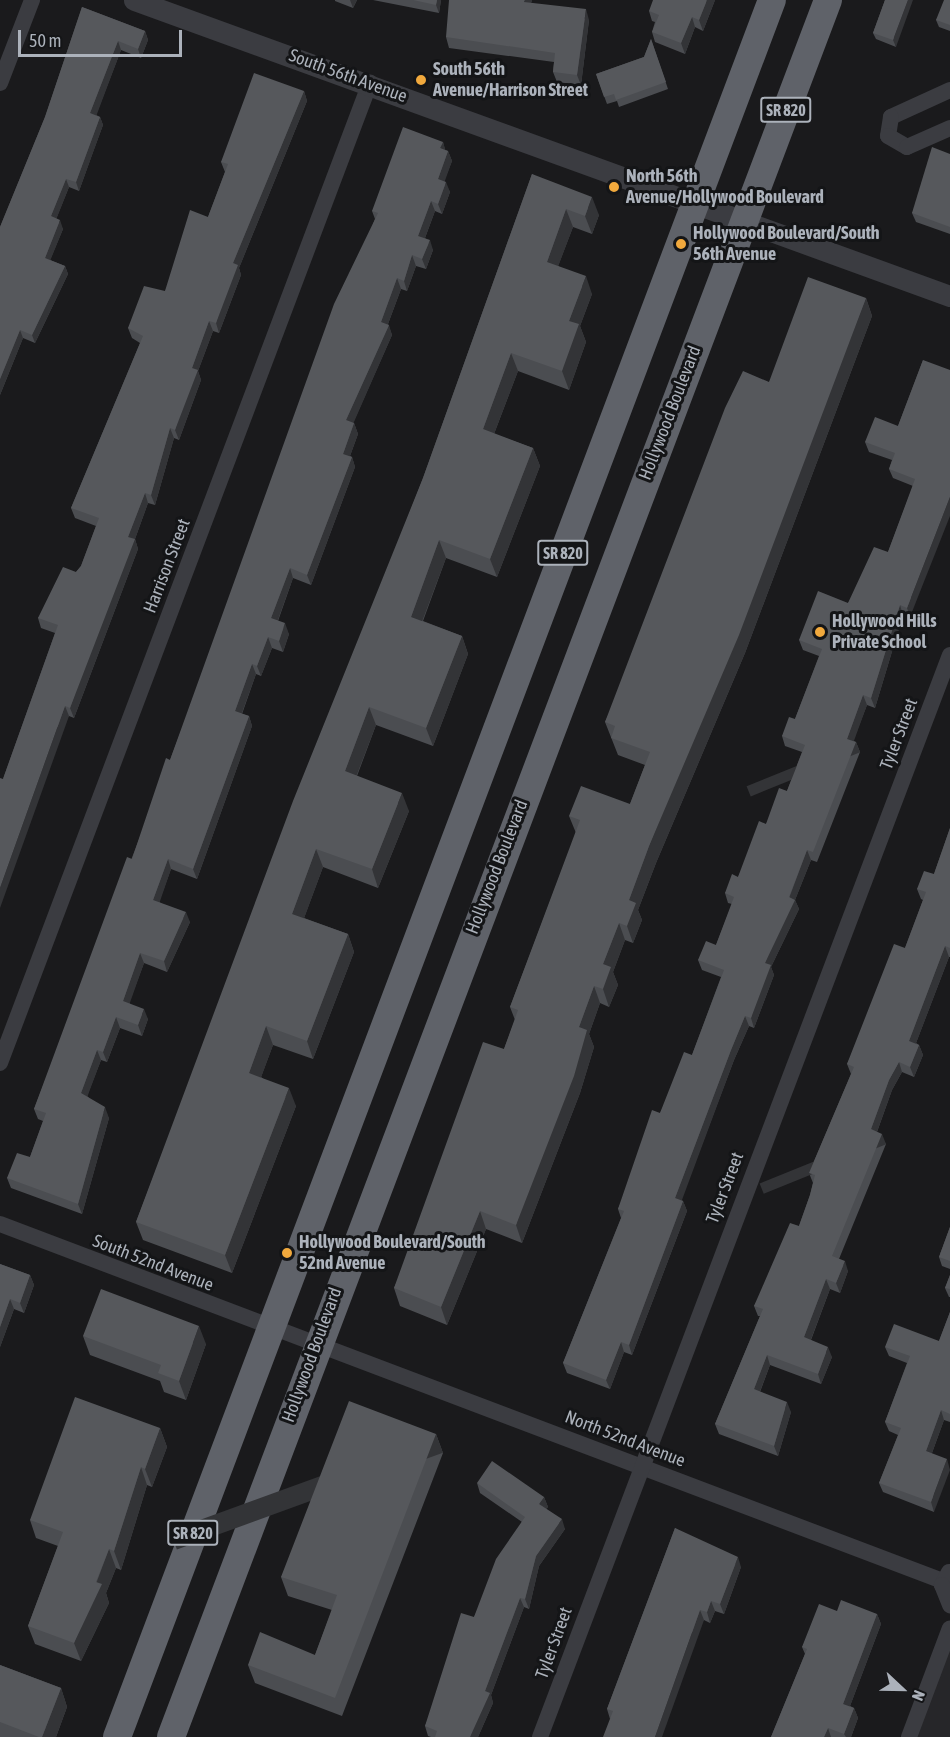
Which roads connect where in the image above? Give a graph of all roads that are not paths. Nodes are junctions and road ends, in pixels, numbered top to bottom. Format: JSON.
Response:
{"nodes":[{"id":1,"x":32,"y":0,"type":"edge"},
{"id":2,"x":134,"y":0,"type":"edge"},
{"id":3,"x":772,"y":0,"type":"edge"},
{"id":4,"x":828,"y":0,"type":"edge"},
{"id":5,"x":0,"y":83,"type":"edge"},
{"id":6,"x":370,"y":83,"type":"junction"},
{"id":7,"x":950,"y":90,"type":"edge"},
{"id":8,"x":950,"y":128,"type":"edge"},
{"id":9,"x":696,"y":202,"type":"junction"},
{"id":10,"x":743,"y":220,"type":"junction"},
{"id":11,"x":950,"y":296,"type":"edge"},
{"id":12,"x":950,"y":655,"type":"edge"},
{"id":13,"x":0,"y":1063,"type":"edge"},
{"id":14,"x":0,"y":1224,"type":"edge"},
{"id":15,"x":292,"y":1338,"type":"junction"},
{"id":16,"x":641,"y":1464,"type":"junction"},
{"id":17,"x":947,"y":1576,"type":"edge"},
{"id":18,"x":950,"y":1605,"type":"edge"},
{"id":19,"x":950,"y":1628,"type":"edge"},
{"id":20,"x":117,"y":1737,"type":"edge"},
{"id":21,"x":171,"y":1737,"type":"edge"},
{"id":22,"x":540,"y":1737,"type":"edge"},
{"id":23,"x":909,"y":1737,"type":"edge"}],
"edges":[{"from":1,"to":5,"type":"street"},
{"from":2,"to":6,"type":"street","name":"South 56th Avenue"},
{"from":3,"to":9,"type":"highway","name":"Hollywood Boulevard","number":"SR 820"},
{"from":4,"to":10,"type":"highway","name":"Hollywood Boulevard","number":"SR 820"},
{"from":6,"to":9,"type":"street","name":"South 56th Avenue"},
{"from":6,"to":13,"type":"street","name":"Harrison Street"},
{"from":7,"to":8,"type":"street"},
{"from":9,"to":10,"type":"street","name":"South 56th Avenue"},
{"from":9,"to":15,"type":"highway","name":"Hollywood Boulevard","number":"SR 820"},
{"from":10,"to":11,"type":"street","name":"South 56th Avenue"},
{"from":10,"to":15,"type":"highway","name":"Hollywood Boulevard","number":"SR 820"},
{"from":12,"to":16,"type":"street","name":"Tyler Street"},
{"from":14,"to":15,"type":"street","name":"South 52nd Avenue"},
{"from":15,"to":16,"type":"street","name":"North 52nd Avenue"},
{"from":15,"to":20,"type":"highway","name":"Hollywood Boulevard","number":"SR 820"},
{"from":15,"to":21,"type":"highway","name":"Hollywood Boulevard","number":"SR 820"},
{"from":16,"to":17,"type":"street","name":"North 52nd Avenue"},
{"from":16,"to":22,"type":"street","name":"Tyler Street"},
{"from":17,"to":18,"type":"street"},
{"from":19,"to":23,"type":"street"}]}
